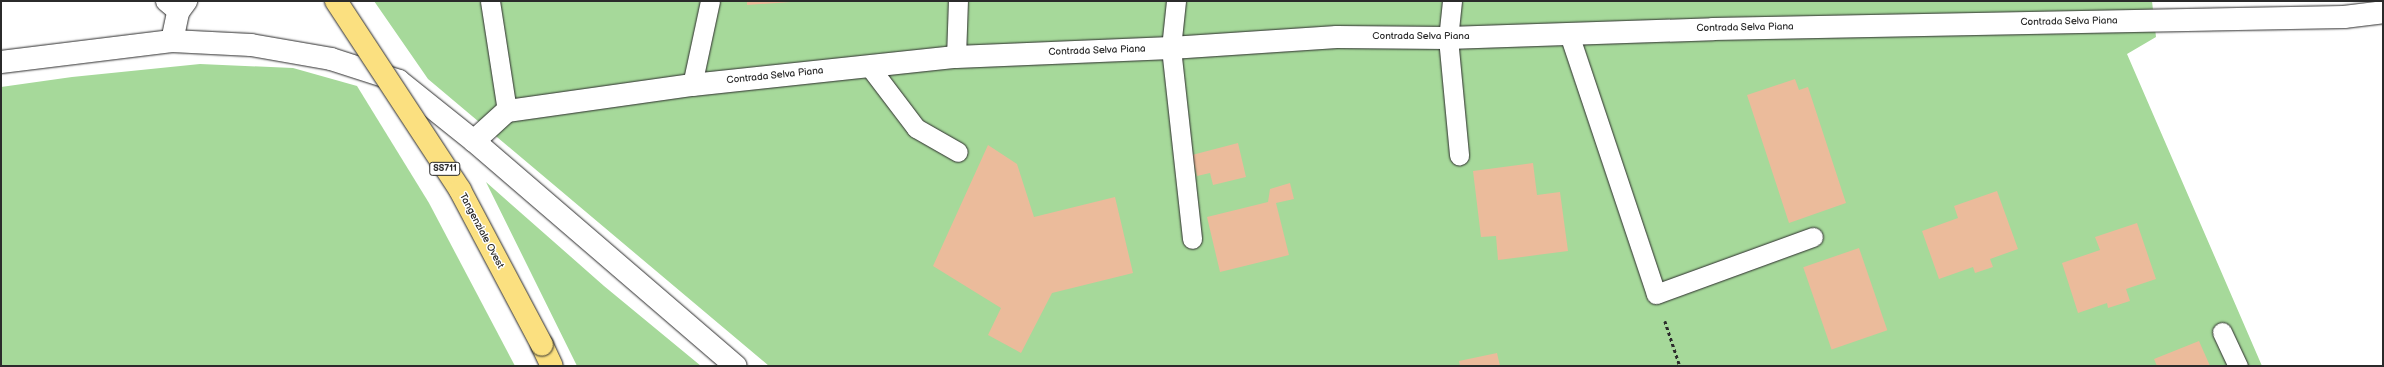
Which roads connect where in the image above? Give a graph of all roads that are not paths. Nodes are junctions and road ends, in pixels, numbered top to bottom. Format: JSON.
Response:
{"nodes":[{"id":1,"x":336,"y":1,"type":"edge"},
{"id":2,"x":490,"y":1,"type":"edge"},
{"id":3,"x":710,"y":1,"type":"edge"},
{"id":4,"x":958,"y":1,"type":"edge"},
{"id":5,"x":1176,"y":1,"type":"edge"},
{"id":6,"x":1452,"y":1,"type":"edge"},
{"id":7,"x":177,"y":5,"type":"edge"},
{"id":8,"x":2383,"y":12,"type":"edge"},
{"id":9,"x":1569,"y":34,"type":"junction"},
{"id":10,"x":1448,"y":38,"type":"junction"},
{"id":11,"x":172,"y":41,"type":"junction"},
{"id":12,"x":1171,"y":48,"type":"junction"},
{"id":13,"x":956,"y":57,"type":"junction"},
{"id":14,"x":1,"y":62,"type":"edge"},
{"id":15,"x":869,"y":66,"type":"junction"},
{"id":16,"x":692,"y":85,"type":"junction"},
{"id":17,"x":506,"y":111,"type":"junction"},
{"id":18,"x":474,"y":141,"type":"junction"},
{"id":19,"x":958,"y":152,"type":"dead end"},
{"id":20,"x":1459,"y":155,"type":"dead end"},
{"id":21,"x":1813,"y":237,"type":"dead end"},
{"id":22,"x":1192,"y":239,"type":"dead end"},
{"id":23,"x":2222,"y":332,"type":"dead end"},
{"id":24,"x":552,"y":366,"type":"edge"},
{"id":25,"x":736,"y":366,"type":"edge"},
{"id":26,"x":2238,"y":366,"type":"edge"}],
"edges":[{"from":1,"to":24,"type":"main road","name":"Tangenziale Ovest","number":"SS711","bridge":true},
{"from":2,"to":17,"type":"lane"},
{"from":3,"to":16,"type":"lane"},
{"from":4,"to":13,"type":"lane"},
{"from":5,"to":12,"type":"lane"},
{"from":6,"to":10,"type":"lane"},
{"from":7,"to":11,"type":"street"},
{"from":8,"to":9,"type":"street","name":"Contrada Selva Piana"},
{"from":9,"to":10,"type":"street","name":"Contrada Selva Piana"},
{"from":9,"to":21,"type":"lane"},
{"from":10,"to":12,"type":"street","name":"Contrada Selva Piana"},
{"from":10,"to":20,"type":"lane"},
{"from":11,"to":14,"type":"street"},
{"from":11,"to":18,"type":"street"},
{"from":12,"to":13,"type":"street","name":"Contrada Selva Piana"},
{"from":12,"to":22,"type":"lane"},
{"from":13,"to":15,"type":"street","name":"Contrada Selva Piana"},
{"from":15,"to":16,"type":"street","name":"Contrada Selva Piana"},
{"from":15,"to":19,"type":"lane"},
{"from":16,"to":17,"type":"street","name":"Contrada Selva Piana"},
{"from":17,"to":18,"type":"street"},
{"from":18,"to":25,"type":"street"},
{"from":23,"to":26,"type":"lane"}]}
